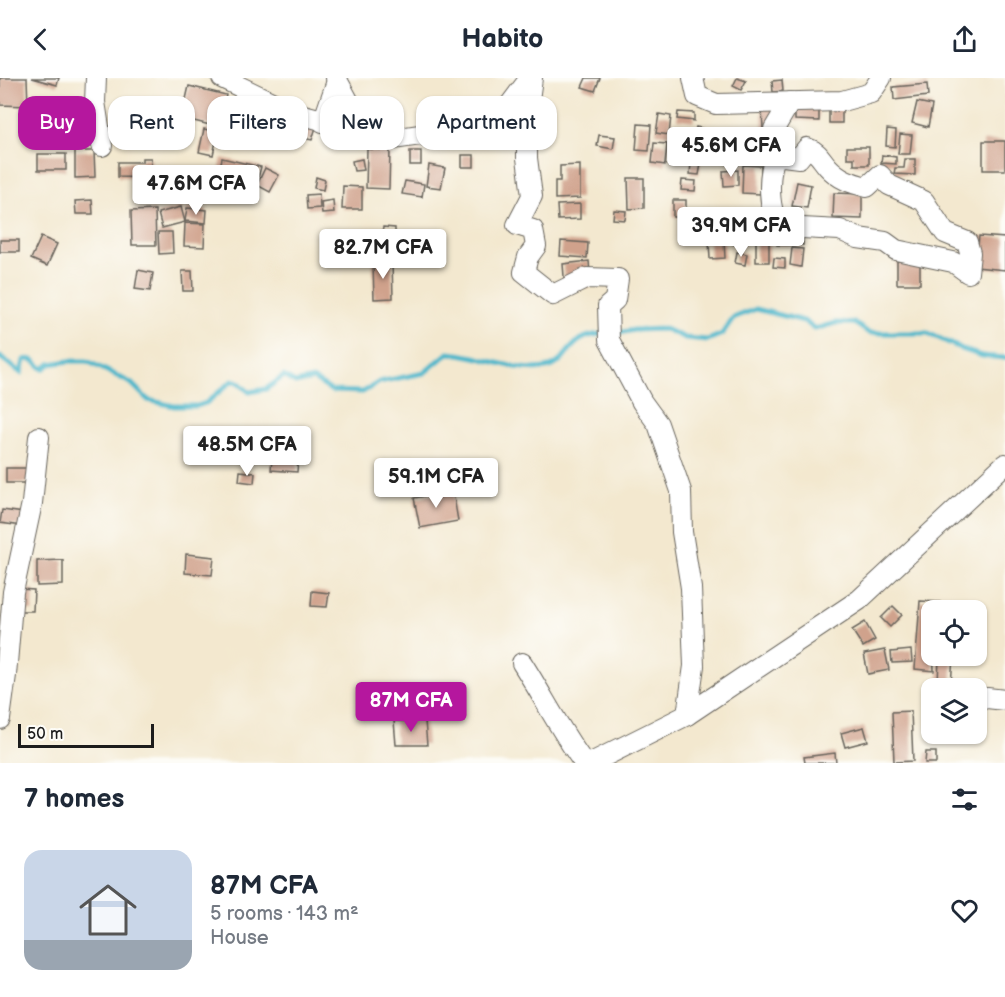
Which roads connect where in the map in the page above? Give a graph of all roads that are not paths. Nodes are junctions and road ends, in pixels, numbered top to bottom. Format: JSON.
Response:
{"nodes":[{"id":1,"x":96,"y":78,"type":"edge"},
{"id":2,"x":222,"y":78,"type":"edge"},
{"id":3,"x":531,"y":78,"type":"edge"},
{"id":4,"x":693,"y":78,"type":"edge"},
{"id":5,"x":881,"y":78,"type":"edge"},
{"id":6,"x":336,"y":80,"type":"edge"},
{"id":7,"x":331,"y":96,"type":"edge"},
{"id":8,"x":345,"y":96,"type":"edge"},
{"id":9,"x":790,"y":102,"type":"junction"},
{"id":10,"x":320,"y":121,"type":"edge"},
{"id":11,"x":404,"y":137,"type":"edge"},
{"id":12,"x":102,"y":146,"type":"dead end"},
{"id":13,"x":776,"y":155,"type":"junction"},
{"id":14,"x":39,"y":437,"type":"dead end"},
{"id":15,"x":1005,"y":464,"type":"edge"},
{"id":16,"x":522,"y":663,"type":"dead end"},
{"id":17,"x":1005,"y":700,"type":"edge"},
{"id":18,"x":987,"y":701,"type":"edge"},
{"id":19,"x":687,"y":715,"type":"junction"},
{"id":20,"x":0,"y":719,"type":"edge"},
{"id":21,"x":584,"y":763,"type":"edge"},
{"id":22,"x":591,"y":763,"type":"edge"}],
"edges":[{"from":1,"to":12,"type":"street"},
{"from":2,"to":10,"type":"street"},
{"from":3,"to":11,"type":"street"},
{"from":3,"to":19,"type":"street"},
{"from":4,"to":9,"type":"street"},
{"from":5,"to":9,"type":"street"},
{"from":6,"to":7,"type":"street"},
{"from":6,"to":8,"type":"street"},
{"from":9,"to":13,"type":"street"},
{"from":13,"to":13,"type":"street"},
{"from":14,"to":20,"type":"street"},
{"from":15,"to":19,"type":"street"},
{"from":16,"to":21,"type":"street"},
{"from":17,"to":18,"type":"street"},
{"from":19,"to":22,"type":"street"}]}
